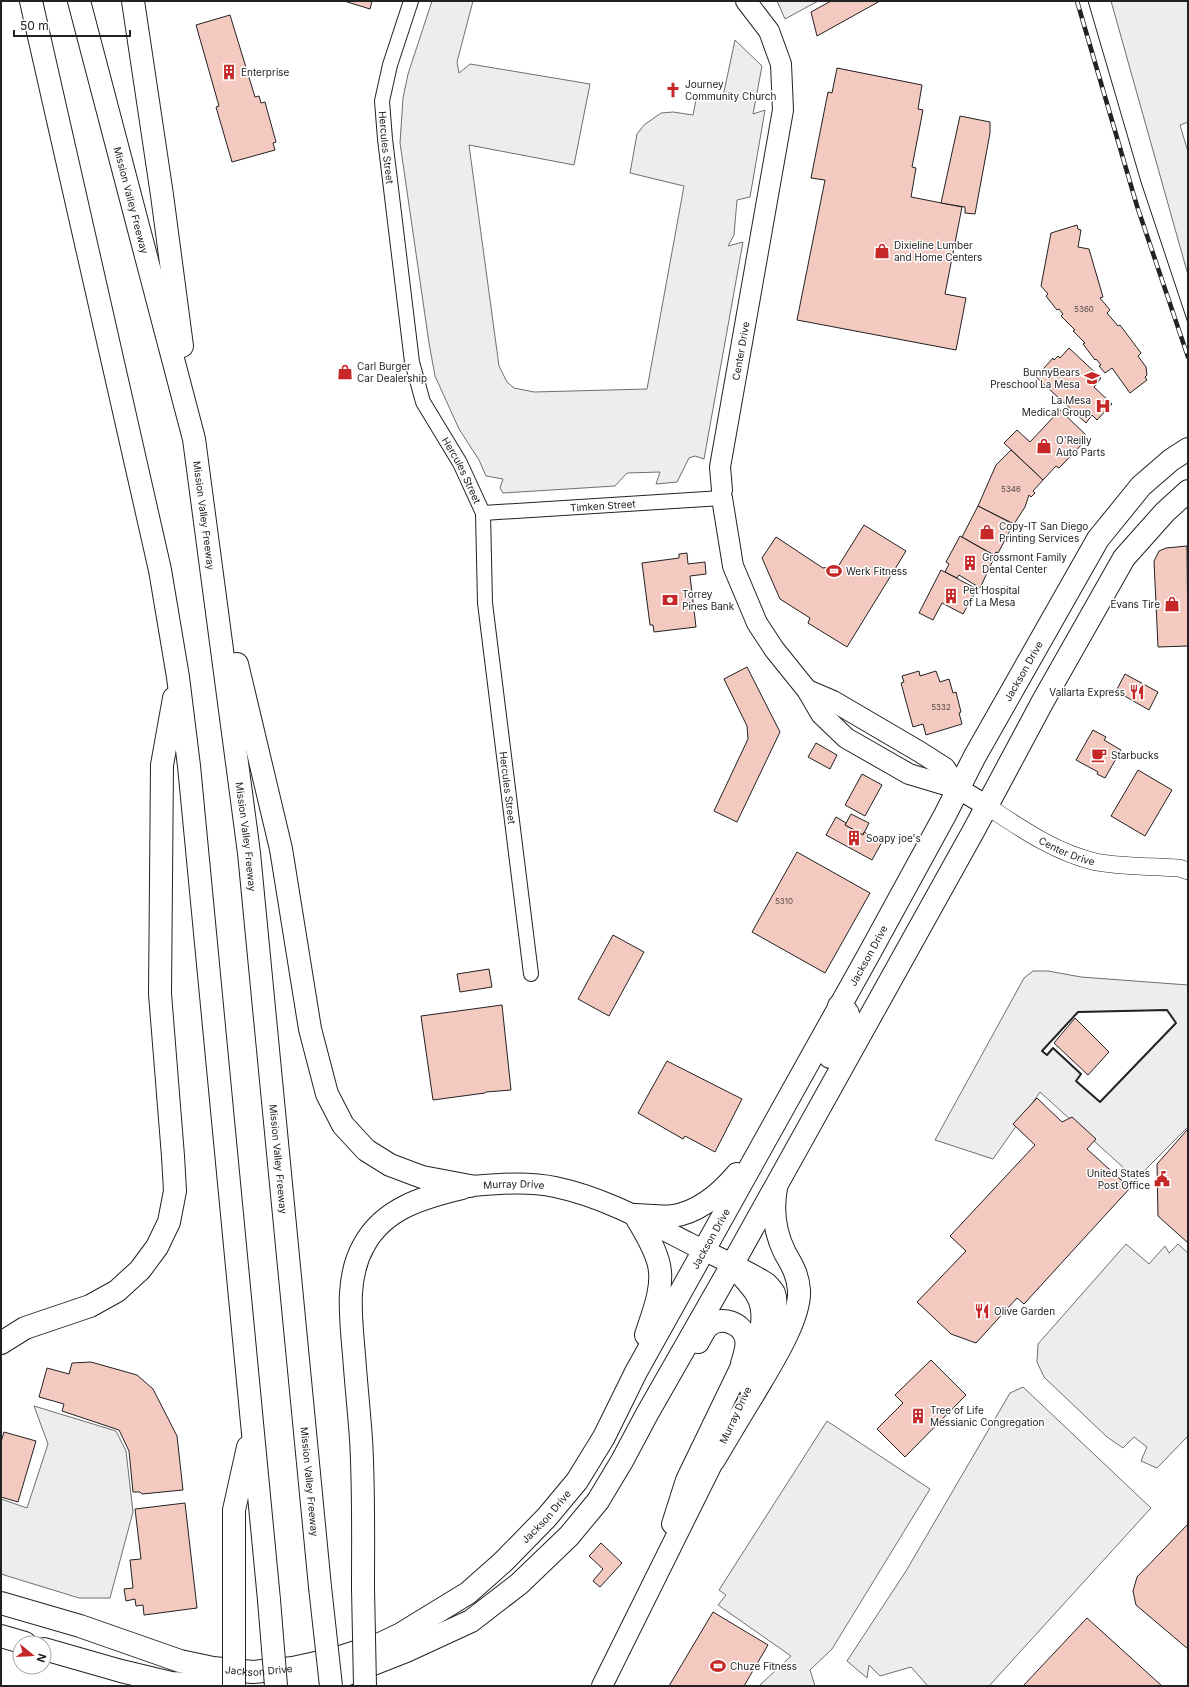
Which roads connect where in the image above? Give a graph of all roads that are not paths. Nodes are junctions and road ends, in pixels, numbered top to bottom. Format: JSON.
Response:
{"nodes":[{"id":1,"x":79,"y":1,"type":"edge"},
{"id":2,"x":133,"y":1,"type":"edge"},
{"id":3,"x":411,"y":1,"type":"edge"},
{"id":4,"x":746,"y":1,"type":"edge"},
{"id":5,"x":32,"y":5,"type":"edge"},
{"id":6,"x":194,"y":439,"type":"junction"},
{"id":7,"x":1188,"y":450,"type":"edge"},
{"id":8,"x":1188,"y":491,"type":"edge"},
{"id":9,"x":722,"y":494,"type":"junction"},
{"id":10,"x":484,"y":513,"type":"junction"},
{"id":11,"x":209,"y":547,"type":"junction"},
{"id":12,"x":178,"y":677,"type":"junction"},
{"id":13,"x":960,"y":789,"type":"junction"},
{"id":14,"x":987,"y":806,"type":"junction"},
{"id":15,"x":1188,"y":871,"type":"edge"},
{"id":16,"x":531,"y":974,"type":"dead end"},
{"id":17,"x":839,"y":1006,"type":"junction"},
{"id":18,"x":816,"y":1112,"type":"junction"},
{"id":19,"x":762,"y":1146,"type":"junction"},
{"id":20,"x":778,"y":1181,"type":"junction"},
{"id":21,"x":470,"y":1186,"type":"junction"},
{"id":22,"x":635,"y":1215,"type":"junction"},
{"id":23,"x":704,"y":1250,"type":"junction"},
{"id":24,"x":732,"y":1265,"type":"junction"},
{"id":25,"x":1,"y":1343,"type":"edge"},
{"id":26,"x":742,"y":1364,"type":"junction"},
{"id":27,"x":636,"y":1372,"type":"junction"},
{"id":28,"x":647,"y":1414,"type":"junction"},
{"id":29,"x":252,"y":1430,"type":"junction"},
{"id":30,"x":714,"y":1460,"type":"junction"},
{"id":31,"x":568,"y":1492,"type":"junction"},
{"id":32,"x":655,"y":1579,"type":"junction"},
{"id":33,"x":1,"y":1603,"type":"edge"},
{"id":34,"x":471,"y":1621,"type":"junction"},
{"id":35,"x":1,"y":1636,"type":"edge"},
{"id":36,"x":12,"y":1639,"type":"edge"},
{"id":37,"x":52,"y":1651,"type":"edge"},
{"id":38,"x":233,"y":1686,"type":"edge"},
{"id":39,"x":276,"y":1686,"type":"edge"},
{"id":40,"x":280,"y":1686,"type":"edge"},
{"id":41,"x":331,"y":1686,"type":"edge"},
{"id":42,"x":365,"y":1686,"type":"edge"},
{"id":43,"x":602,"y":1686,"type":"edge"}],
"edges":[{"from":1,"to":6,"type":"main road","name":"Mission Valley Freeway"},
{"from":2,"to":6,"type":"main road"},
{"from":3,"to":10,"type":"street","name":"Hercules Street"},
{"from":4,"to":9,"type":"main road","name":"Center Drive"},
{"from":5,"to":12,"type":"main road"},
{"from":6,"to":11,"type":"main road","name":"Mission Valley Freeway"},
{"from":7,"to":13,"type":"main road","name":"Jackson Drive"},
{"from":8,"to":14,"type":"main road","name":"Jackson Drive"},
{"from":9,"to":10,"type":"street","name":"Timken Street"},
{"from":9,"to":13,"type":"main road","name":"Center Drive"},
{"from":10,"to":16,"type":"street","name":"Hercules Street"},
{"from":11,"to":21,"type":"main road"},
{"from":11,"to":41,"type":"main road","name":"Mission Valley Freeway","bridge":true},
{"from":12,"to":25,"type":"main road"},
{"from":12,"to":29,"type":"main road"},
{"from":13,"to":14,"type":"main road","name":"Center Drive"},
{"from":13,"to":17,"type":"main road","name":"Jackson Drive"},
{"from":14,"to":15,"type":"street","name":"Center Drive"},
{"from":14,"to":18,"type":"main road","name":"Jackson Drive"},
{"from":17,"to":18,"type":"main road"},
{"from":17,"to":19,"type":"main road","name":"Jackson Drive"},
{"from":18,"to":20,"type":"main road","name":"Jackson Drive"},
{"from":19,"to":22,"type":"main road"},
{"from":19,"to":23,"type":"main road","name":"Jackson Drive"},
{"from":20,"to":24,"type":"main road","name":"Jackson Drive"},
{"from":20,"to":30,"type":"main road"},
{"from":21,"to":22,"type":"main road","name":"Murray Drive"},
{"from":21,"to":42,"type":"main road","bridge":true},
{"from":22,"to":23,"type":"main road","name":"Murray Drive"},
{"from":22,"to":27,"type":"main road"},
{"from":23,"to":24,"type":"main road","name":"Murray Drive"},
{"from":23,"to":27,"type":"main road","name":"Jackson Drive"},
{"from":24,"to":26,"type":"main road","name":"Murray Drive"},
{"from":24,"to":28,"type":"main road","name":"Jackson Drive"},
{"from":24,"to":30,"type":"main road","name":"Murray Drive"},
{"from":26,"to":28,"type":"main road"},
{"from":26,"to":32,"type":"main road","name":"Murray Drive"},
{"from":27,"to":31,"type":"main road","name":"Jackson Drive"},
{"from":28,"to":34,"type":"main road","name":"Jackson Drive"},
{"from":29,"to":38,"type":"main road","bridge":true},
{"from":29,"to":39,"type":"main road","bridge":true},
{"from":30,"to":32,"type":"main road","name":"Murray Drive"},
{"from":31,"to":33,"type":"main road","name":"Jackson Drive"},
{"from":31,"to":34,"type":"main road"},
{"from":32,"to":43,"type":"main road","name":"Murray Drive"},
{"from":34,"to":40,"type":"main road","name":"Jackson Drive"},
{"from":35,"to":36,"type":"main road"},
{"from":37,"to":38,"type":"main road","name":"Jackson Drive"}]}
